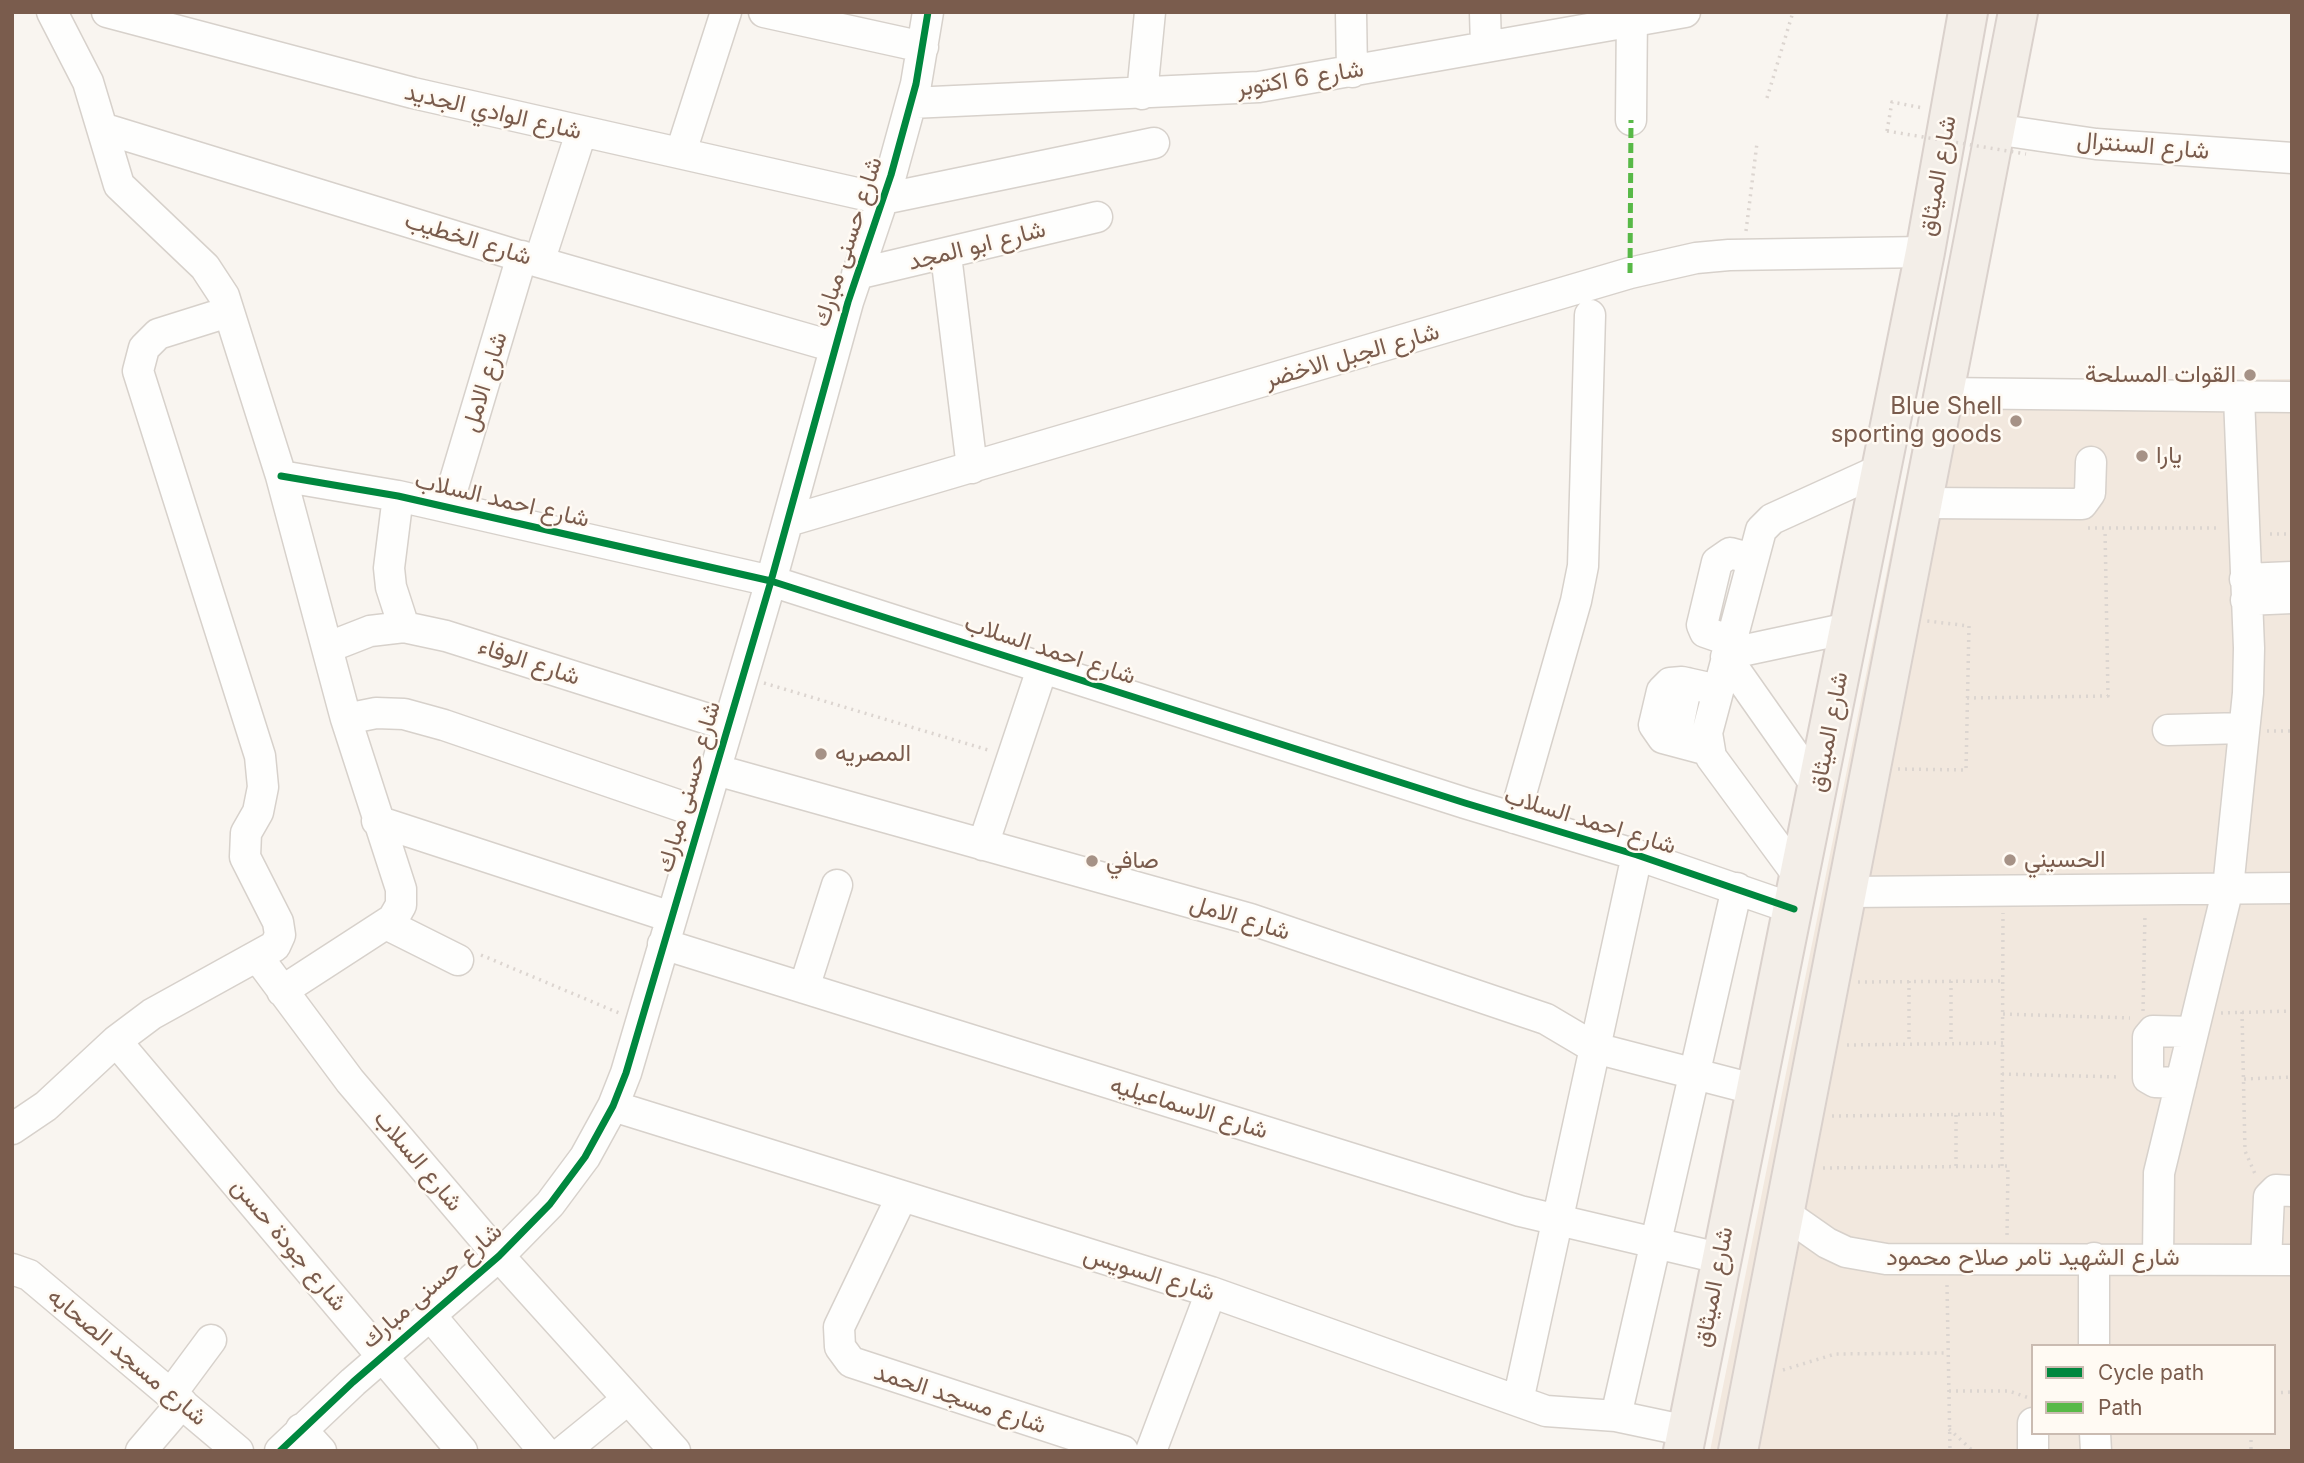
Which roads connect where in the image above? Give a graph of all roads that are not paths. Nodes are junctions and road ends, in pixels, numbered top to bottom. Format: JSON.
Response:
{"nodes":[{"id":1,"x":52,"y":12,"type":"edge"},
{"id":2,"x":107,"y":12,"type":"edge"},
{"id":3,"x":726,"y":12,"type":"edge"},
{"id":4,"x":764,"y":12,"type":"edge"},
{"id":5,"x":928,"y":12,"type":"edge"},
{"id":6,"x":1150,"y":12,"type":"edge"},
{"id":7,"x":1351,"y":12,"type":"edge"},
{"id":8,"x":1485,"y":12,"type":"edge"},
{"id":9,"x":1685,"y":12,"type":"edge"},
{"id":10,"x":1968,"y":12,"type":"edge"},
{"id":11,"x":2018,"y":12,"type":"edge"},
{"id":12,"x":1633,"y":16,"type":"edge"},
{"id":13,"x":923,"y":47,"type":"junction"},
{"id":14,"x":1486,"y":47,"type":"junction"},
{"id":15,"x":1352,"y":72,"type":"junction"},
{"id":16,"x":1142,"y":94,"type":"junction"},
{"id":17,"x":911,"y":103,"type":"junction"},
{"id":18,"x":1631,"y":120,"type":"dead end"},
{"id":19,"x":102,"y":128,"type":"junction"},
{"id":20,"x":1994,"y":129,"type":"junction"},
{"id":21,"x":581,"y":133,"type":"junction"},
{"id":22,"x":1154,"y":143,"type":"dead end"},
{"id":23,"x":681,"y":152,"type":"junction"},
{"id":24,"x":2292,"y":158,"type":"edge"},
{"id":25,"x":883,"y":199,"type":"junction"},
{"id":26,"x":1097,"y":217,"type":"dead end"},
{"id":27,"x":1925,"y":252,"type":"junction"},
{"id":28,"x":946,"y":255,"type":"junction"},
{"id":29,"x":531,"y":259,"type":"junction"},
{"id":30,"x":857,"y":274,"type":"junction"},
{"id":31,"x":229,"y":312,"type":"junction"},
{"id":32,"x":1590,"y":315,"type":"dead end"},
{"id":33,"x":835,"y":347,"type":"junction"},
{"id":34,"x":1942,"y":393,"type":"junction"},
{"id":35,"x":2239,"y":397,"type":"junction"},
{"id":36,"x":2292,"y":397,"type":"edge"},
{"id":37,"x":2091,"y":461,"type":"dead end"},
{"id":38,"x":972,"y":468,"type":"junction"},
{"id":39,"x":1882,"y":469,"type":"junction"},
{"id":40,"x":281,"y":476,"type":"junction"},
{"id":41,"x":398,"y":496,"type":"junction"},
{"id":42,"x":1921,"y":503,"type":"junction"},
{"id":43,"x":447,"y":507,"type":"junction"},
{"id":44,"x":788,"y":521,"type":"junction"},
{"id":45,"x":2292,"y":577,"type":"edge"},
{"id":46,"x":771,"y":581,"type":"junction"},
{"id":47,"x":2246,"y":589,"type":"junction"},
{"id":48,"x":2292,"y":598,"type":"edge"},
{"id":49,"x":404,"y":628,"type":"junction"},
{"id":50,"x":1849,"y":628,"type":"junction"},
{"id":51,"x":329,"y":648,"type":"junction"},
{"id":52,"x":1728,"y":651,"type":"junction"},
{"id":53,"x":1042,"y":668,"type":"junction"},
{"id":54,"x":1718,"y":690,"type":"junction"},
{"id":55,"x":346,"y":719,"type":"junction"},
{"id":56,"x":727,"y":725,"type":"junction"},
{"id":57,"x":2244,"y":728,"type":"junction"},
{"id":58,"x":2168,"y":730,"type":"dead end"},
{"id":59,"x":1708,"y":750,"type":"junction"},
{"id":60,"x":713,"y":769,"type":"junction"},
{"id":61,"x":1818,"y":788,"type":"junction"},
{"id":62,"x":701,"y":813,"type":"junction"},
{"id":63,"x":1514,"y":818,"type":"junction"},
{"id":64,"x":377,"y":821,"type":"junction"},
{"id":65,"x":984,"y":845,"type":"junction"},
{"id":66,"x":1637,"y":855,"type":"junction"},
{"id":67,"x":836,"y":885,"type":"dead end"},
{"id":68,"x":1737,"y":888,"type":"junction"},
{"id":69,"x":2228,"y":888,"type":"junction"},
{"id":70,"x":2292,"y":888,"type":"edge"},
{"id":71,"x":1848,"y":892,"type":"junction"},
{"id":72,"x":1797,"y":893,"type":"junction"},
{"id":73,"x":386,"y":924,"type":"junction"},
{"id":74,"x":667,"y":931,"type":"junction"},
{"id":75,"x":257,"y":956,"type":"junction"},
{"id":76,"x":458,"y":960,"type":"road end"},
{"id":77,"x":804,"y":988,"type":"junction"},
{"id":78,"x":282,"y":991,"type":"junction"},
{"id":79,"x":2196,"y":1023,"type":"junction"},
{"id":80,"x":116,"y":1041,"type":"junction"},
{"id":81,"x":1595,"y":1048,"type":"junction"},
{"id":82,"x":1694,"y":1074,"type":"junction"},
{"id":83,"x":2181,"y":1083,"type":"junction"},
{"id":84,"x":1757,"y":1090,"type":"junction"},
{"id":85,"x":613,"y":1106,"type":"junction"},
{"id":86,"x":12,"y":1129,"type":"edge"},
{"id":87,"x":2282,"y":1192,"type":"edge"},
{"id":88,"x":901,"y":1198,"type":"junction"},
{"id":89,"x":1730,"y":1205,"type":"junction"},
{"id":90,"x":1787,"y":1211,"type":"junction"},
{"id":91,"x":1557,"y":1222,"type":"junction"},
{"id":92,"x":1655,"y":1244,"type":"junction"},
{"id":93,"x":499,"y":1256,"type":"junction"},
{"id":94,"x":1720,"y":1258,"type":"junction"},
{"id":95,"x":2094,"y":1258,"type":"junction"},
{"id":96,"x":2158,"y":1258,"type":"junction"},
{"id":97,"x":2279,"y":1260,"type":"edge"},
{"id":98,"x":12,"y":1269,"type":"edge"},
{"id":99,"x":1210,"y":1292,"type":"junction"},
{"id":100,"x":1712,"y":1297,"type":"junction"},
{"id":101,"x":1769,"y":1303,"type":"junction"},
{"id":102,"x":430,"y":1315,"type":"junction"},
{"id":103,"x":211,"y":1340,"type":"dead end"},
{"id":104,"x":2094,"y":1344,"type":"edge"},
{"id":105,"x":383,"y":1356,"type":"junction"},
{"id":106,"x":176,"y":1399,"type":"junction"},
{"id":107,"x":628,"y":1399,"type":"junction"},
{"id":108,"x":1518,"y":1401,"type":"junction"},
{"id":109,"x":1616,"y":1416,"type":"junction"},
{"id":110,"x":311,"y":1440,"type":"edge"},
{"id":111,"x":1685,"y":1441,"type":"edge"},
{"id":112,"x":141,"y":1451,"type":"edge"},
{"id":113,"x":238,"y":1451,"type":"edge"},
{"id":114,"x":280,"y":1451,"type":"edge"},
{"id":115,"x":462,"y":1451,"type":"edge"},
{"id":116,"x":544,"y":1451,"type":"edge"},
{"id":117,"x":564,"y":1451,"type":"edge"},
{"id":118,"x":675,"y":1451,"type":"edge"},
{"id":119,"x":1123,"y":1451,"type":"edge"},
{"id":120,"x":1151,"y":1451,"type":"edge"},
{"id":121,"x":1738,"y":1451,"type":"edge"}],
"edges":[{"from":1,"to":19,"type":"street"},
{"from":2,"to":21,"type":"street","name":"شارع الوادي الجديد"},
{"from":3,"to":23,"type":"street"},
{"from":4,"to":13,"type":"street"},
{"from":5,"to":13,"type":"street","name":"شارع حسنى مبارك"},
{"from":6,"to":16,"type":"street"},
{"from":7,"to":15,"type":"street"},
{"from":8,"to":14,"type":"street"},
{"from":9,"to":12,"type":"street","name":"شارع 6 اكتوبر"},
{"from":10,"to":27,"type":"main road","name":"شارع الميثاق"},
{"from":11,"to":20,"type":"main road","name":"شارع الميثاق"},
{"from":12,"to":14,"type":"street","name":"شارع 6 اكتوبر"},
{"from":12,"to":18,"type":"street"},
{"from":13,"to":17,"type":"street","name":"شارع حسنى مبارك"},
{"from":14,"to":15,"type":"street","name":"شارع 6 اكتوبر"},
{"from":15,"to":16,"type":"street","name":"شارع 6 اكتوبر"},
{"from":16,"to":17,"type":"street","name":"شارع 6 اكتوبر"},
{"from":17,"to":25,"type":"street","name":"شارع حسنى مبارك"},
{"from":19,"to":29,"type":"street","name":"شارع الخطيب"},
{"from":19,"to":31,"type":"street"},
{"from":20,"to":24,"type":"street","name":"شارع السنترال"},
{"from":20,"to":34,"type":"main road","name":"شارع الميثاق"},
{"from":21,"to":23,"type":"street","name":"شارع الوادي الجديد"},
{"from":21,"to":29,"type":"street","name":"شارع الامل"},
{"from":22,"to":25,"type":"street"},
{"from":23,"to":25,"type":"street","name":"شارع الوادي الجديد"},
{"from":25,"to":30,"type":"street","name":"شارع حسنى مبارك"},
{"from":26,"to":28,"type":"street","name":"شارع ابو المجد"},
{"from":27,"to":38,"type":"street","name":"شارع الجبل الاخضر"},
{"from":27,"to":39,"type":"main road","name":"شارع الميثاق"},
{"from":28,"to":30,"type":"street","name":"شارع ابو المجد"},
{"from":28,"to":38,"type":"street"},
{"from":29,"to":33,"type":"street","name":"شارع الخطيب"},
{"from":29,"to":43,"type":"street","name":"شارع الامل"},
{"from":30,"to":33,"type":"street","name":"شارع حسنى مبارك"},
{"from":31,"to":40,"type":"street"},
{"from":31,"to":75,"type":"street"},
{"from":32,"to":63,"type":"street"},
{"from":33,"to":44,"type":"street","name":"شارع حسنى مبارك"},
{"from":34,"to":35,"type":"street"},
{"from":34,"to":42,"type":"main road","name":"شارع الميثاق"},
{"from":35,"to":36,"type":"street"},
{"from":35,"to":47,"type":"street"},
{"from":37,"to":42,"type":"street"},
{"from":38,"to":44,"type":"street","name":"شارع الجبل الاخضر"},
{"from":39,"to":50,"type":"main road","name":"شارع الميثاق"},
{"from":39,"to":52,"type":"street"},
{"from":40,"to":41,"type":"street","name":"شارع احمد السلاب"},
{"from":40,"to":51,"type":"street"},
{"from":41,"to":43,"type":"street","name":"شارع احمد السلاب"},
{"from":41,"to":49,"type":"street"},
{"from":42,"to":71,"type":"main road","name":"شارع الميثاق"},
{"from":43,"to":46,"type":"street","name":"شارع احمد السلاب"},
{"from":44,"to":46,"type":"street","name":"شارع حسنى مبارك"},
{"from":45,"to":47,"type":"street"},
{"from":46,"to":53,"type":"street","name":"شارع احمد السلاب"},
{"from":46,"to":56,"type":"street","name":"شارع حسنى مبارك"},
{"from":47,"to":48,"type":"street"},
{"from":47,"to":57,"type":"street"},
{"from":49,"to":51,"type":"street","name":"شارع الوفاء"},
{"from":49,"to":56,"type":"street","name":"شارع الوفاء"},
{"from":50,"to":52,"type":"street"},
{"from":50,"to":61,"type":"main road","name":"شارع الميثاق"},
{"from":51,"to":55,"type":"street"},
{"from":52,"to":54,"type":"street"},
{"from":52,"to":61,"type":"street"},
{"from":53,"to":63,"type":"street","name":"شارع احمد السلاب"},
{"from":53,"to":65,"type":"street"},
{"from":54,"to":59,"type":"street"},
{"from":54,"to":59,"type":"street"},
{"from":55,"to":62,"type":"street"},
{"from":55,"to":64,"type":"street"},
{"from":56,"to":60,"type":"street","name":"شارع حسنى مبارك"},
{"from":57,"to":58,"type":"street"},
{"from":57,"to":69,"type":"street"},
{"from":59,"to":72,"type":"street"},
{"from":60,"to":62,"type":"street","name":"شارع حسنى مبارك"},
{"from":60,"to":65,"type":"street","name":"شارع الامل"},
{"from":61,"to":72,"type":"main road","name":"شارع الميثاق"},
{"from":62,"to":74,"type":"street","name":"شارع حسنى مبارك"},
{"from":63,"to":66,"type":"street","name":"شارع احمد السلاب"},
{"from":64,"to":73,"type":"street"},
{"from":64,"to":74,"type":"street","name":"شارع الاسماعيليه"},
{"from":65,"to":81,"type":"street","name":"شارع الامل"},
{"from":66,"to":68,"type":"street","name":"شارع احمد السلاب"},
{"from":66,"to":81,"type":"street"},
{"from":67,"to":77,"type":"street"},
{"from":68,"to":72,"type":"street","name":"شارع احمد السلاب"},
{"from":68,"to":82,"type":"street"},
{"from":69,"to":70,"type":"street"},
{"from":69,"to":71,"type":"street"},
{"from":69,"to":79,"type":"street"},
{"from":71,"to":90,"type":"main road","name":"شارع الميثاق"},
{"from":72,"to":84,"type":"main road","name":"شارع الميثاق"},
{"from":73,"to":76,"type":"street"},
{"from":73,"to":78,"type":"street"},
{"from":74,"to":77,"type":"street","name":"شارع الاسماعيليه"},
{"from":74,"to":85,"type":"street","name":"شارع حسنى مبارك"},
{"from":75,"to":78,"type":"street","name":"شارع السلاب"},
{"from":75,"to":80,"type":"street"},
{"from":77,"to":91,"type":"street","name":"شارع الاسماعيليه"},
{"from":78,"to":93,"type":"street","name":"شارع السلاب"},
{"from":79,"to":83,"type":"street"},
{"from":79,"to":83,"type":"street"},
{"from":80,"to":86,"type":"street"},
{"from":80,"to":105,"type":"street","name":"شارع جودة حسن"},
{"from":81,"to":82,"type":"street","name":"شارع الامل"},
{"from":81,"to":91,"type":"street"},
{"from":82,"to":84,"type":"street","name":"شارع الامل"},
{"from":82,"to":92,"type":"street"},
{"from":83,"to":96,"type":"street"},
{"from":84,"to":89,"type":"main road","name":"شارع الميثاق"},
{"from":85,"to":88,"type":"street","name":"شارع السويس"},
{"from":85,"to":93,"type":"street","name":"شارع حسنى مبارك"},
{"from":87,"to":97,"type":"street"},
{"from":88,"to":99,"type":"street","name":"شارع السويس"},
{"from":88,"to":119,"type":"street","name":"شارع مسجد الحمد"},
{"from":89,"to":90,"type":"main road"},
{"from":89,"to":94,"type":"main road","name":"شارع الميثاق"},
{"from":90,"to":95,"type":"street","name":"شارع الشهيد تامر صلاح محمود"},
{"from":90,"to":101,"type":"main road","name":"شارع الميثاق"},
{"from":91,"to":92,"type":"street","name":"شارع الاسماعيليه"},
{"from":91,"to":108,"type":"street"},
{"from":92,"to":94,"type":"street","name":"شارع الاسماعيليه"},
{"from":92,"to":109,"type":"street"},
{"from":93,"to":102,"type":"street","name":"شارع حسنى مبارك"},
{"from":93,"to":107,"type":"street","name":"شارع السلاب"},
{"from":94,"to":100,"type":"main road","name":"شارع الميثاق"},
{"from":95,"to":96,"type":"street","name":"شارع الشهيد تامر صلاح محمود"},
{"from":95,"to":104,"type":"street"},
{"from":96,"to":97,"type":"street","name":"شارع الشهيد تامر صلاح محمود"},
{"from":98,"to":106,"type":"street","name":"شارع مسجد الصحابه"},
{"from":99,"to":108,"type":"street","name":"شارع السويس"},
{"from":99,"to":120,"type":"street"},
{"from":100,"to":101,"type":"main road"},
{"from":100,"to":111,"type":"main road","name":"شارع الميثاق"},
{"from":101,"to":121,"type":"main road","name":"شارع الميثاق"},
{"from":102,"to":105,"type":"street","name":"شارع حسنى مبارك"},
{"from":102,"to":116,"type":"street"},
{"from":103,"to":106,"type":"street"},
{"from":105,"to":110,"type":"street","name":"شارع حسنى مبارك"},
{"from":105,"to":115,"type":"street","name":"شارع جودة حسن"},
{"from":106,"to":112,"type":"street"},
{"from":106,"to":113,"type":"street","name":"شارع مسجد الصحابه"},
{"from":107,"to":117,"type":"street"},
{"from":107,"to":118,"type":"street","name":"شارع السلاب"},
{"from":108,"to":109,"type":"street","name":"شارع السويس"},
{"from":109,"to":111,"type":"street","name":"شارع السويس"},
{"from":110,"to":114,"type":"street","name":"شارع حسنى مبارك"}]}
